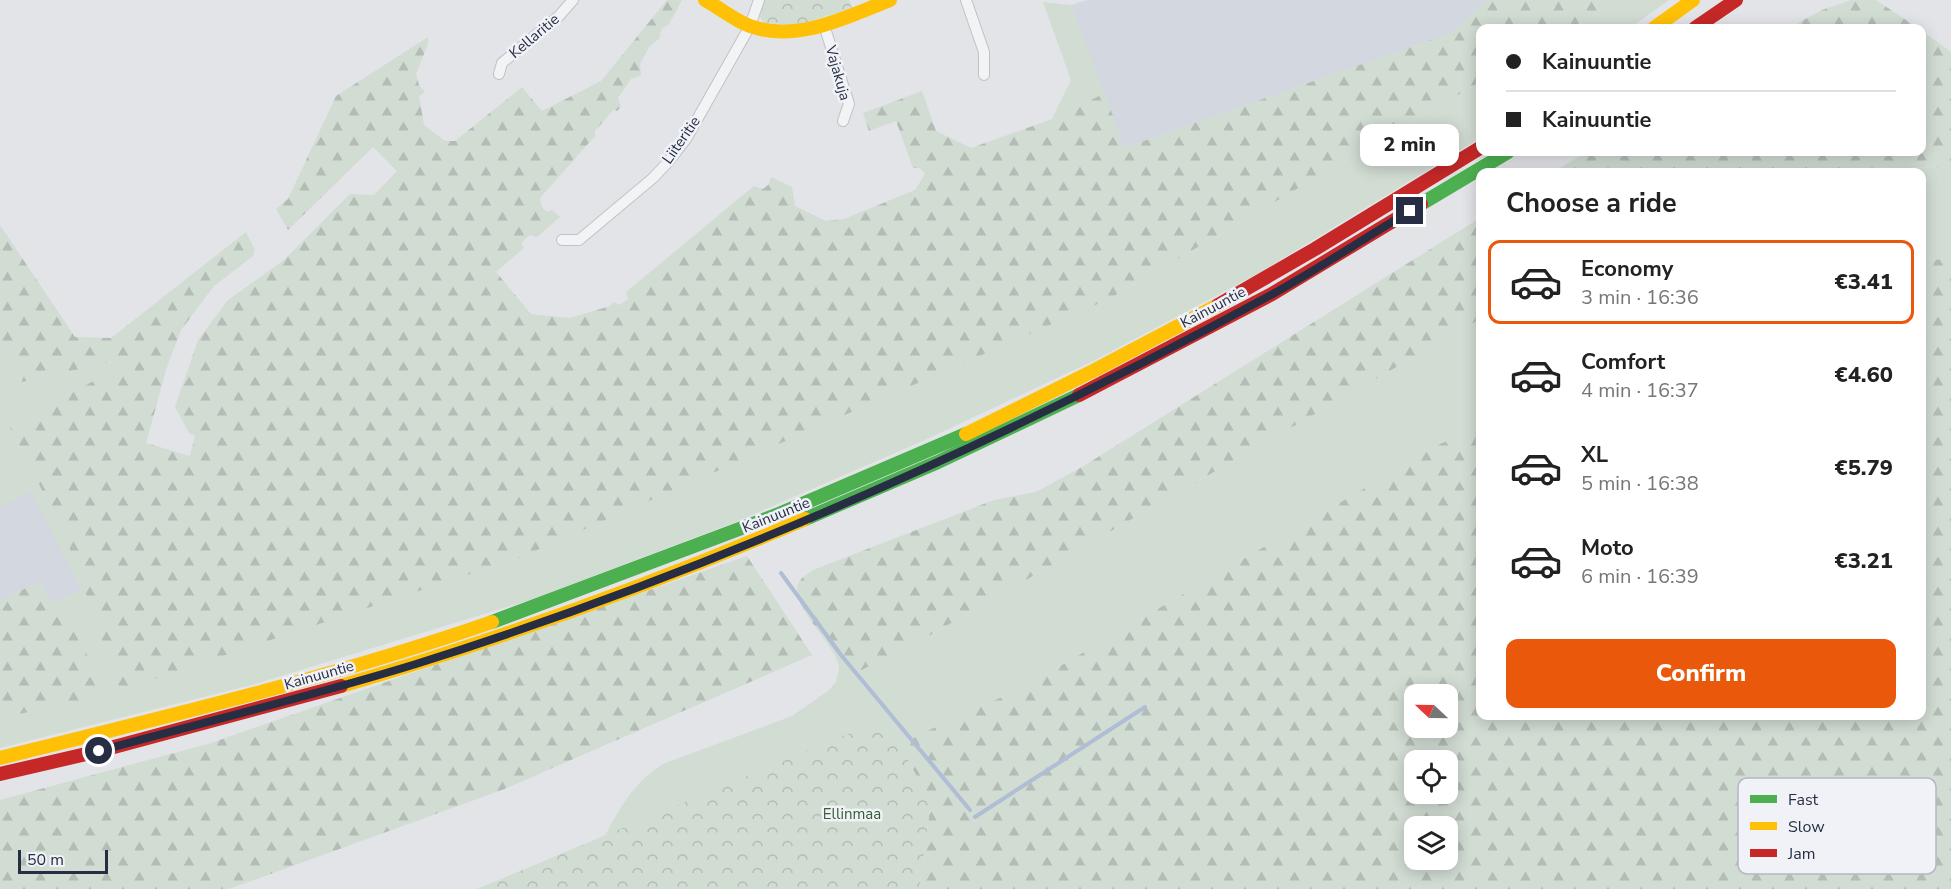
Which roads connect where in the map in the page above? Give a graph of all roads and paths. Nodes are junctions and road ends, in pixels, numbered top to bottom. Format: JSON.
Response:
{"nodes":[{"id":1,"x":573,"y":0,"type":"edge"},
{"id":2,"x":705,"y":0,"type":"edge"},
{"id":3,"x":759,"y":0,"type":"edge"},
{"id":4,"x":890,"y":0,"type":"edge"},
{"id":5,"x":966,"y":0,"type":"edge"},
{"id":6,"x":1693,"y":0,"type":"edge"},
{"id":7,"x":1736,"y":0,"type":"edge"},
{"id":8,"x":1660,"y":24,"type":"edge"},
{"id":9,"x":1701,"y":24,"type":"edge"},
{"id":10,"x":824,"y":25,"type":"junction"},
{"id":11,"x":750,"y":26,"type":"junction"},
{"id":12,"x":499,"y":74,"type":"dead end"},
{"id":13,"x":984,"y":75,"type":"dead end"},
{"id":14,"x":843,"y":121,"type":"dead end"},
{"id":15,"x":1476,"y":150,"type":"edge"},
{"id":16,"x":1501,"y":156,"type":"edge"},
{"id":17,"x":1481,"y":168,"type":"edge"},
{"id":18,"x":1476,"y":171,"type":"edge"},
{"id":19,"x":562,"y":240,"type":"dead end"},
{"id":20,"x":0,"y":758,"type":"edge"},
{"id":21,"x":0,"y":774,"type":"edge"}],
"edges":[{"from":1,"to":12,"type":"street","name":"Kellaritie"},
{"from":2,"to":11,"type":"main road"},
{"from":3,"to":11,"type":"street","name":"Liiteritie"},
{"from":4,"to":10,"type":"main road"},
{"from":5,"to":13,"type":"street"},
{"from":6,"to":8,"type":"main road"},
{"from":7,"to":9,"type":"main road"},
{"from":10,"to":11,"type":"main road"},
{"from":10,"to":14,"type":"street","name":"Vajakuja"},
{"from":11,"to":19,"type":"street","name":"Liiteritie"},
{"from":15,"to":20,"type":"main road","name":"Kainuuntie"},
{"from":16,"to":17,"type":"main road","name":"Kainuuntie"},
{"from":18,"to":21,"type":"main road","name":"Kainuuntie"}]}
